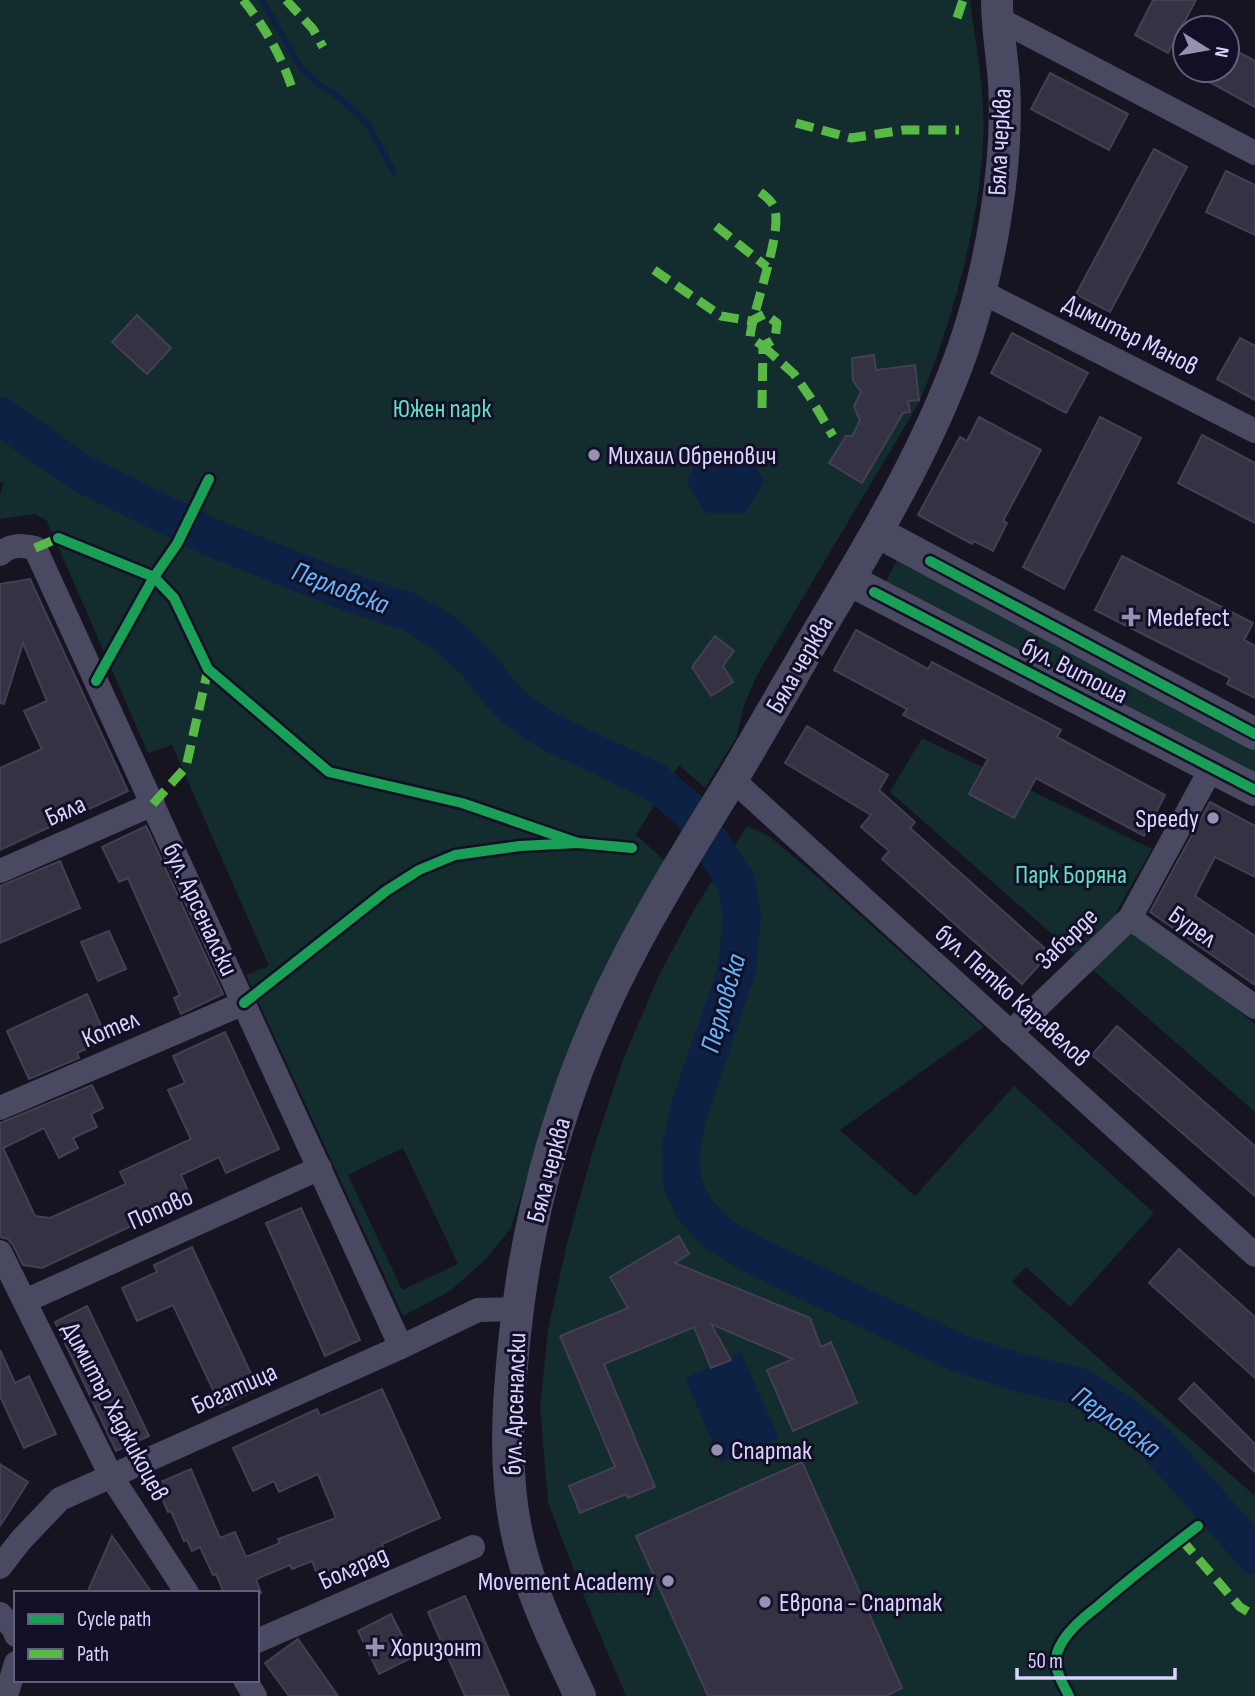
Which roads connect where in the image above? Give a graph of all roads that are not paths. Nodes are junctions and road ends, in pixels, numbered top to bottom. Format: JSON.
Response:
{"nodes":[{"id":1,"x":997,"y":9,"type":"edge"},
{"id":2,"x":1255,"y":153,"type":"edge"},
{"id":3,"x":980,"y":291,"type":"junction"},
{"id":4,"x":1255,"y":431,"type":"edge"},
{"id":5,"x":877,"y":533,"type":"junction"},
{"id":6,"x":0,"y":554,"type":"edge"},
{"id":7,"x":849,"y":580,"type":"junction"},
{"id":8,"x":1255,"y":734,"type":"edge"},
{"id":9,"x":1212,"y":767,"type":"junction"},
{"id":10,"x":725,"y":790,"type":"junction"},
{"id":11,"x":1255,"y":790,"type":"edge"},
{"id":12,"x":153,"y":804,"type":"junction"},
{"id":13,"x":0,"y":871,"type":"edge"},
{"id":14,"x":1130,"y":918,"type":"junction"},
{"id":15,"x":244,"y":1003,"type":"junction"},
{"id":16,"x":1255,"y":1007,"type":"edge"},
{"id":17,"x":1010,"y":1033,"type":"junction"},
{"id":18,"x":0,"y":1108,"type":"edge"},
{"id":19,"x":320,"y":1168,"type":"junction"},
{"id":20,"x":0,"y":1252,"type":"edge"},
{"id":21,"x":1255,"y":1255,"type":"edge"},
{"id":22,"x":25,"y":1301,"type":"junction"},
{"id":23,"x":517,"y":1309,"type":"junction"},
{"id":24,"x":401,"y":1347,"type":"junction"},
{"id":25,"x":111,"y":1476,"type":"junction"},
{"id":26,"x":473,"y":1547,"type":"dead end"},
{"id":27,"x":0,"y":1567,"type":"edge"},
{"id":28,"x":186,"y":1591,"type":"edge"},
{"id":29,"x":0,"y":1614,"type":"edge"},
{"id":30,"x":14,"y":1629,"type":"edge"},
{"id":31,"x":259,"y":1640,"type":"edge"},
{"id":32,"x":14,"y":1670,"type":"edge"},
{"id":33,"x":6,"y":1696,"type":"edge"},
{"id":34,"x":580,"y":1696,"type":"edge"}],
"edges":[{"from":1,"to":2,"type":"street"},
{"from":1,"to":3,"type":"street","name":"Бяла черква"},
{"from":3,"to":4,"type":"street","name":"Димитър Манов"},
{"from":3,"to":5,"type":"street","name":"Бяла черква"},
{"from":5,"to":7,"type":"street","name":"Бяла черква"},
{"from":5,"to":8,"type":"street","name":"бул. Витоша"},
{"from":6,"to":12,"type":"street","name":"бул. Арсеналски"},
{"from":7,"to":9,"type":"street","name":"бул. Витоша"},
{"from":7,"to":10,"type":"street","name":"Бяла черква"},
{"from":9,"to":11,"type":"street","name":"бул. Витоша"},
{"from":9,"to":14,"type":"street","name":"Забърде"},
{"from":10,"to":17,"type":"street","name":"бул. Петко Каравелов"},
{"from":10,"to":23,"type":"street","name":"Бяла черква"},
{"from":12,"to":13,"type":"street","name":"Бяла"},
{"from":12,"to":15,"type":"street","name":"бул. Арсеналски"},
{"from":14,"to":16,"type":"street","name":"Бурел"},
{"from":14,"to":17,"type":"street","name":"Забърде"},
{"from":15,"to":18,"type":"street","name":"Котел"},
{"from":15,"to":19,"type":"street","name":"бул. Арсеналски"},
{"from":17,"to":21,"type":"street","name":"бул. Петко Каравелов"},
{"from":19,"to":22,"type":"street","name":"Попово"},
{"from":19,"to":24,"type":"street","name":"бул. Арсеналски"},
{"from":20,"to":22,"type":"street","name":"Димитър Хаджикоцев"},
{"from":22,"to":25,"type":"street","name":"Димитър Хаджикоцев"},
{"from":23,"to":24,"type":"street","name":"Богатица"},
{"from":23,"to":34,"type":"street","name":"бул. Арсеналски"},
{"from":24,"to":25,"type":"street","name":"Богатица"},
{"from":25,"to":27,"type":"street","name":"Богатица"},
{"from":25,"to":28,"type":"street","name":"Димитър Хаджикоцев"},
{"from":26,"to":31,"type":"street","name":"Болград"},
{"from":29,"to":30,"type":"street"},
{"from":32,"to":33,"type":"street"}]}
